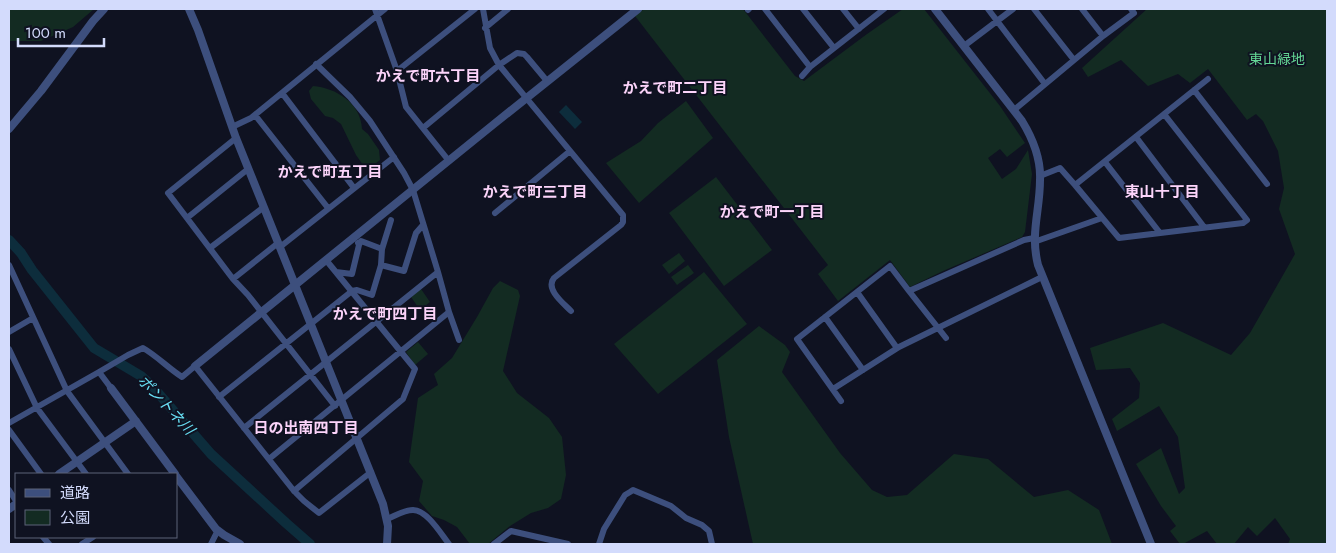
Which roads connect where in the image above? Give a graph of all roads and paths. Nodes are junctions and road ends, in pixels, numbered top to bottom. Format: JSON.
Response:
{"nodes":[{"id":1,"x":104,"y":9,"type":"edge"},
{"id":2,"x":189,"y":9,"type":"edge"},
{"id":3,"x":384,"y":9,"type":"edge"},
{"id":4,"x":475,"y":9,"type":"edge"},
{"id":5,"x":483,"y":9,"type":"edge"},
{"id":6,"x":508,"y":9,"type":"edge"},
{"id":7,"x":765,"y":9,"type":"edge"},
{"id":8,"x":803,"y":9,"type":"edge"},
{"id":9,"x":843,"y":9,"type":"edge"},
{"id":10,"x":882,"y":9,"type":"edge"},
{"id":11,"x":935,"y":9,"type":"edge"},
{"id":12,"x":988,"y":9,"type":"edge"},
{"id":13,"x":1013,"y":9,"type":"edge"},
{"id":14,"x":1034,"y":9,"type":"edge"},
{"id":15,"x":1082,"y":9,"type":"edge"},
{"id":16,"x":634,"y":10,"type":"edge"},
{"id":17,"x":1134,"y":10,"type":"edge"},
{"id":18,"x":376,"y":12,"type":"edge"},
{"id":19,"x":997,"y":21,"type":"junction"},
{"id":20,"x":485,"y":28,"type":"junction"},
{"id":21,"x":858,"y":29,"type":"junction"},
{"id":22,"x":1103,"y":36,"type":"junction"},
{"id":23,"x":964,"y":46,"type":"junction"},
{"id":24,"x":834,"y":48,"type":"junction"},
{"id":25,"x":1074,"y":60,"type":"junction"},
{"id":26,"x":316,"y":64,"type":"junction"},
{"id":27,"x":499,"y":65,"type":"junction"},
{"id":28,"x":810,"y":67,"type":"junction"},
{"id":29,"x":397,"y":71,"type":"junction"},
{"id":30,"x":802,"y":76,"type":"dead end"},
{"id":31,"x":1208,"y":79,"type":"dead end"},
{"id":32,"x":547,"y":81,"type":"junction"},
{"id":33,"x":1045,"y":84,"type":"junction"},
{"id":34,"x":1194,"y":90,"type":"junction"},
{"id":35,"x":282,"y":93,"type":"junction"},
{"id":36,"x":526,"y":98,"type":"junction"},
{"id":37,"x":1014,"y":110,"type":"junction"},
{"id":38,"x":1164,"y":114,"type":"junction"},
{"id":39,"x":255,"y":115,"type":"junction"},
{"id":40,"x":232,"y":127,"type":"junction"},
{"id":41,"x":423,"y":128,"type":"junction"},
{"id":42,"x":9,"y":129,"type":"edge"},
{"id":43,"x":236,"y":138,"type":"junction"},
{"id":44,"x":1136,"y":138,"type":"junction"},
{"id":45,"x":570,"y":151,"type":"junction"},
{"id":46,"x":394,"y":157,"type":"junction"},
{"id":47,"x":449,"y":161,"type":"junction"},
{"id":48,"x":1105,"y":162,"type":"junction"},
{"id":49,"x":248,"y":169,"type":"junction"},
{"id":50,"x":1040,"y":176,"type":"junction"},
{"id":51,"x":1268,"y":184,"type":"dead end"},
{"id":52,"x":1075,"y":185,"type":"junction"},
{"id":53,"x":354,"y":188,"type":"junction"},
{"id":54,"x":413,"y":190,"type":"junction"},
{"id":55,"x":264,"y":207,"type":"junction"},
{"id":56,"x":328,"y":208,"type":"junction"},
{"id":57,"x":496,"y":213,"type":"dead end"},
{"id":58,"x":187,"y":218,"type":"junction"},
{"id":59,"x":1102,"y":218,"type":"junction"},
{"id":60,"x":391,"y":220,"type":"dead end"},
{"id":61,"x":423,"y":225,"type":"junction"},
{"id":62,"x":1204,"y":227,"type":"junction"},
{"id":63,"x":1160,"y":233,"type":"junction"},
{"id":64,"x":1034,"y":240,"type":"junction"},
{"id":65,"x":357,"y":241,"type":"junction"},
{"id":66,"x":279,"y":245,"type":"junction"},
{"id":67,"x":210,"y":248,"type":"junction"},
{"id":68,"x":382,"y":249,"type":"junction"},
{"id":69,"x":326,"y":260,"type":"junction"},
{"id":70,"x":9,"y":265,"type":"edge"},
{"id":71,"x":381,"y":265,"type":"junction"},
{"id":72,"x":336,"y":272,"type":"junction"},
{"id":73,"x":438,"y":272,"type":"junction"},
{"id":74,"x":1042,"y":277,"type":"junction"},
{"id":75,"x":233,"y":279,"type":"junction"},
{"id":76,"x":296,"y":285,"type":"junction"},
{"id":77,"x":352,"y":291,"type":"junction"},
{"id":78,"x":909,"y":291,"type":"junction"},
{"id":79,"x":856,"y":292,"type":"junction"},
{"id":80,"x":571,"y":311,"type":"dead end"},
{"id":81,"x":449,"y":312,"type":"junction"},
{"id":82,"x":262,"y":313,"type":"junction"},
{"id":83,"x":825,"y":317,"type":"junction"},
{"id":84,"x":33,"y":318,"type":"junction"},
{"id":85,"x":377,"y":321,"type":"junction"},
{"id":86,"x":311,"y":324,"type":"junction"},
{"id":87,"x":938,"y":328,"type":"junction"},
{"id":88,"x":9,"y":332,"type":"edge"},
{"id":89,"x":946,"y":338,"type":"dead end"},
{"id":90,"x":459,"y":340,"type":"dead end"},
{"id":91,"x":286,"y":343,"type":"junction"},
{"id":92,"x":897,"y":348,"type":"junction"},
{"id":93,"x":9,"y":350,"type":"edge"},
{"id":94,"x":401,"y":352,"type":"junction"},
{"id":95,"x":326,"y":362,"type":"junction"},
{"id":96,"x":196,"y":366,"type":"junction"},
{"id":97,"x":863,"y":370,"type":"junction"},
{"id":98,"x":99,"y":372,"type":"junction"},
{"id":99,"x":310,"y":375,"type":"junction"},
{"id":100,"x":111,"y":388,"type":"joint"},
{"id":101,"x":833,"y":390,"type":"junction"},
{"id":102,"x":67,"y":391,"type":"junction"},
{"id":103,"x":219,"y":397,"type":"junction"},
{"id":104,"x":342,"y":400,"type":"junction"},
{"id":105,"x":841,"y":401,"type":"dead end"},
{"id":106,"x":335,"y":406,"type":"junction"},
{"id":107,"x":36,"y":408,"type":"junction"},
{"id":108,"x":136,"y":421,"type":"junction"},
{"id":109,"x":9,"y":423,"type":"edge"},
{"id":110,"x":244,"y":428,"type":"junction"},
{"id":111,"x":9,"y":430,"type":"edge"},
{"id":112,"x":357,"y":439,"type":"junction"},
{"id":113,"x":105,"y":443,"type":"junction"},
{"id":114,"x":269,"y":459,"type":"junction"},
{"id":115,"x":77,"y":462,"type":"junction"},
{"id":116,"x":371,"y":472,"type":"junction"},
{"id":117,"x":40,"y":473,"type":"edge"},
{"id":118,"x":60,"y":473,"type":"edge"},
{"id":119,"x":85,"y":473,"type":"edge"},
{"id":120,"x":127,"y":473,"type":"edge"},
{"id":121,"x":173,"y":473,"type":"edge"},
{"id":122,"x":178,"y":480,"type":"edge"},
{"id":123,"x":294,"y":491,"type":"junction"},
{"id":124,"x":387,"y":519,"type":"junction"},
{"id":125,"x":218,"y":530,"type":"junction"},
{"id":126,"x":89,"y":538,"type":"edge"},
{"id":127,"x":82,"y":544,"type":"edge"},
{"id":128,"x":211,"y":544,"type":"edge"},
{"id":129,"x":240,"y":544,"type":"edge"},
{"id":130,"x":387,"y":544,"type":"edge"},
{"id":131,"x":449,"y":544,"type":"edge"},
{"id":132,"x":494,"y":544,"type":"edge"},
{"id":133,"x":568,"y":544,"type":"edge"},
{"id":134,"x":599,"y":544,"type":"edge"},
{"id":135,"x":712,"y":544,"type":"edge"},
{"id":136,"x":1151,"y":544,"type":"edge"}],
"edges":[{"from":1,"to":42,"type":"street"},
{"from":2,"to":40,"type":"street"},
{"from":3,"to":18,"type":"street"},
{"from":4,"to":29,"type":"street"},
{"from":5,"to":20,"type":"street"},
{"from":6,"to":20,"type":"street"},
{"from":7,"to":28,"type":"street"},
{"from":8,"to":24,"type":"street"},
{"from":9,"to":21,"type":"street"},
{"from":10,"to":21,"type":"street"},
{"from":11,"to":23,"type":"street"},
{"from":12,"to":19,"type":"street"},
{"from":13,"to":19,"type":"street"},
{"from":14,"to":25,"type":"street"},
{"from":15,"to":22,"type":"street"},
{"from":16,"to":32,"type":"street"},
{"from":17,"to":22,"type":"street"},
{"from":18,"to":26,"type":"street"},
{"from":18,"to":29,"type":"street"},
{"from":19,"to":23,"type":"street"},
{"from":19,"to":33,"type":"street"},
{"from":20,"to":27,"type":"street"},
{"from":21,"to":24,"type":"street"},
{"from":22,"to":25,"type":"street"},
{"from":23,"to":37,"type":"street"},
{"from":24,"to":28,"type":"street"},
{"from":25,"to":33,"type":"street"},
{"from":26,"to":35,"type":"street"},
{"from":26,"to":46,"type":"street"},
{"from":27,"to":32,"type":"street"},
{"from":27,"to":36,"type":"street"},
{"from":27,"to":41,"type":"street"},
{"from":28,"to":30,"type":"street"},
{"from":29,"to":41,"type":"street"},
{"from":31,"to":34,"type":"street"},
{"from":32,"to":36,"type":"street"},
{"from":33,"to":37,"type":"street"},
{"from":34,"to":38,"type":"street"},
{"from":34,"to":51,"type":"street"},
{"from":35,"to":39,"type":"street"},
{"from":35,"to":53,"type":"street"},
{"from":36,"to":45,"type":"street"},
{"from":36,"to":47,"type":"street"},
{"from":37,"to":50,"type":"street"},
{"from":38,"to":44,"type":"street"},
{"from":38,"to":62,"type":"street"},
{"from":39,"to":40,"type":"street"},
{"from":39,"to":56,"type":"street"},
{"from":40,"to":43,"type":"street"},
{"from":41,"to":47,"type":"street"},
{"from":43,"to":49,"type":"street"},
{"from":43,"to":58,"type":"street"},
{"from":44,"to":48,"type":"street"},
{"from":44,"to":62,"type":"street"},
{"from":45,"to":57,"type":"street"},
{"from":45,"to":80,"type":"street"},
{"from":46,"to":53,"type":"street"},
{"from":46,"to":54,"type":"street"},
{"from":47,"to":54,"type":"street"},
{"from":48,"to":52,"type":"street"},
{"from":48,"to":63,"type":"street"},
{"from":49,"to":55,"type":"street"},
{"from":49,"to":58,"type":"street"},
{"from":50,"to":52,"type":"street"},
{"from":50,"to":64,"type":"street"},
{"from":52,"to":59,"type":"street"},
{"from":53,"to":56,"type":"street"},
{"from":54,"to":61,"type":"street"},
{"from":54,"to":65,"type":"street"},
{"from":55,"to":66,"type":"street"},
{"from":55,"to":67,"type":"street"},
{"from":56,"to":66,"type":"street"},
{"from":58,"to":67,"type":"street"},
{"from":59,"to":63,"type":"street"},
{"from":59,"to":64,"type":"street"},
{"from":60,"to":68,"type":"street"},
{"from":61,"to":71,"type":"street"},
{"from":61,"to":73,"type":"street"},
{"from":62,"to":63,"type":"street"},
{"from":64,"to":74,"type":"street"},
{"from":64,"to":78,"type":"street"},
{"from":65,"to":68,"type":"street"},
{"from":65,"to":69,"type":"street"},
{"from":65,"to":72,"type":"street"},
{"from":66,"to":75,"type":"street"},
{"from":66,"to":76,"type":"street"},
{"from":67,"to":75,"type":"street"},
{"from":68,"to":71,"type":"street"},
{"from":69,"to":72,"type":"street"},
{"from":69,"to":76,"type":"street"},
{"from":70,"to":84,"type":"street"},
{"from":71,"to":77,"type":"street"},
{"from":72,"to":77,"type":"street"},
{"from":73,"to":81,"type":"street"},
{"from":73,"to":85,"type":"street"},
{"from":74,"to":87,"type":"street"},
{"from":74,"to":136,"type":"street"},
{"from":75,"to":82,"type":"street"},
{"from":76,"to":82,"type":"street"},
{"from":76,"to":86,"type":"street"},
{"from":77,"to":85,"type":"street"},
{"from":77,"to":86,"type":"street"},
{"from":78,"to":79,"type":"street"},
{"from":78,"to":87,"type":"street"},
{"from":79,"to":83,"type":"street"},
{"from":79,"to":92,"type":"street"},
{"from":81,"to":90,"type":"street"},
{"from":81,"to":94,"type":"street"},
{"from":82,"to":91,"type":"street"},
{"from":82,"to":96,"type":"street"},
{"from":83,"to":97,"type":"street"},
{"from":83,"to":101,"type":"street"},
{"from":84,"to":88,"type":"street"},
{"from":84,"to":102,"type":"street"},
{"from":85,"to":94,"type":"street"},
{"from":85,"to":95,"type":"street"},
{"from":86,"to":91,"type":"street"},
{"from":86,"to":95,"type":"street"},
{"from":87,"to":89,"type":"street"},
{"from":87,"to":92,"type":"street"},
{"from":91,"to":99,"type":"street"},
{"from":91,"to":103,"type":"street"},
{"from":92,"to":97,"type":"street"},
{"from":93,"to":107,"type":"street"},
{"from":94,"to":104,"type":"street"},
{"from":94,"to":112,"type":"street"},
{"from":95,"to":99,"type":"street"},
{"from":95,"to":104,"type":"street"},
{"from":96,"to":98,"type":"street"},
{"from":96,"to":103,"type":"street"},
{"from":97,"to":101,"type":"street"},
{"from":98,"to":100,"type":"street"},
{"from":98,"to":102,"type":"street"},
{"from":99,"to":106,"type":"street"},
{"from":99,"to":110,"type":"street"},
{"from":100,"to":108,"type":"street"},
{"from":101,"to":105,"type":"street"},
{"from":102,"to":107,"type":"street"},
{"from":102,"to":113,"type":"street"},
{"from":103,"to":110,"type":"street"},
{"from":104,"to":106,"type":"street"},
{"from":104,"to":112,"type":"street"},
{"from":106,"to":114,"type":"street"},
{"from":107,"to":109,"type":"street"},
{"from":107,"to":115,"type":"street"},
{"from":108,"to":113,"type":"street"},
{"from":108,"to":121,"type":"street"},
{"from":110,"to":114,"type":"street"},
{"from":111,"to":117,"type":"street"},
{"from":112,"to":116,"type":"street"},
{"from":112,"to":123,"type":"street"},
{"from":113,"to":115,"type":"street"},
{"from":113,"to":120,"type":"street"},
{"from":114,"to":123,"type":"street"},
{"from":115,"to":118,"type":"street"},
{"from":115,"to":119,"type":"street"},
{"from":116,"to":123,"type":"street"},
{"from":116,"to":124,"type":"street"},
{"from":122,"to":125,"type":"street"},
{"from":124,"to":130,"type":"street"},
{"from":124,"to":131,"type":"street"},
{"from":125,"to":128,"type":"street"},
{"from":125,"to":129,"type":"street"},
{"from":126,"to":127,"type":"street"},
{"from":132,"to":133,"type":"street"},
{"from":134,"to":135,"type":"street"}]}
